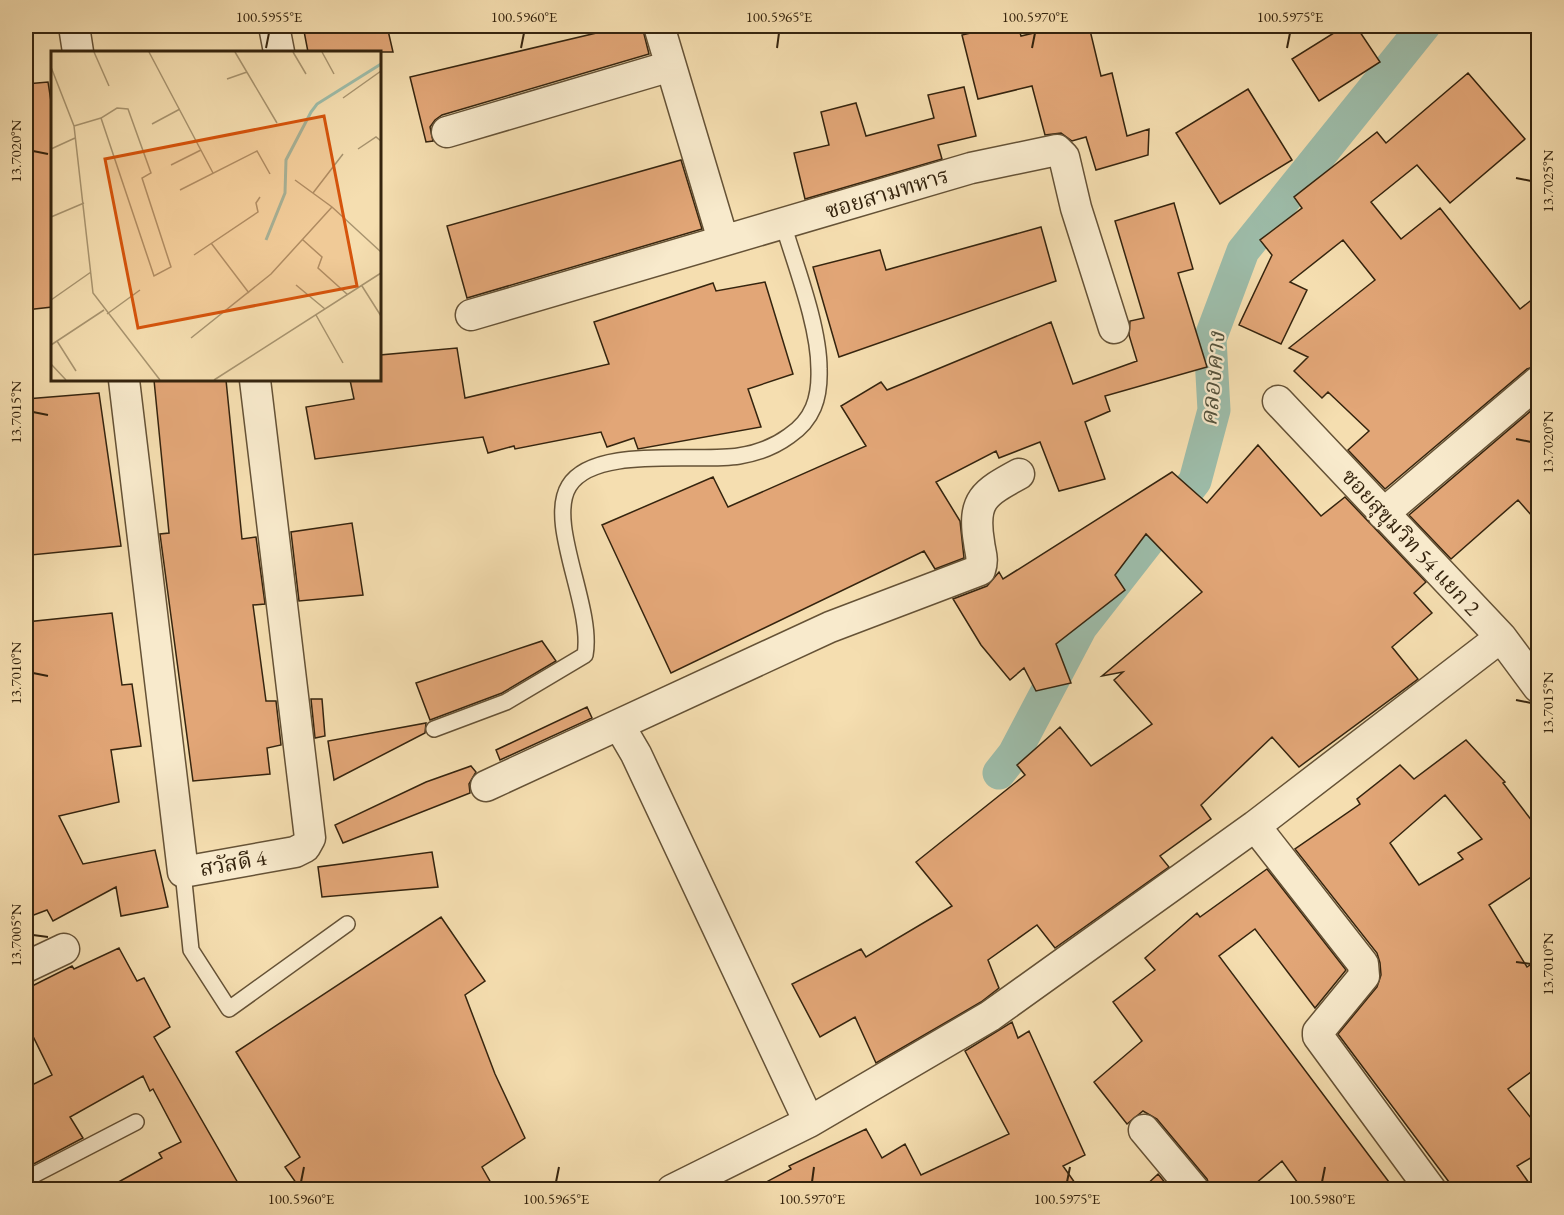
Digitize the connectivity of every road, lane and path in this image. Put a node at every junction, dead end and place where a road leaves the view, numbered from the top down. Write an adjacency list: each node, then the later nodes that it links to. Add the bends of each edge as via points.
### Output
1 (74, 26): 4 (street)
2 (274, 26): 5 (street)
3 (659, 26): 6 (street)
4 (78, 51)
5 (279, 51)
6 (671, 66): 7 (street); 9 (street)
7 (447, 132)
8 (783, 224): 9 (street, ซอยสามทหาร); 11 (street, ซอยสามทหาร, via 971,168 1060,151); 21 (lane, via 810,314 819,368 816,403 810,417 773,447 739,456 627,460 598,465 577,477 565,495 563,519 586,620 585,655 506,702)
9 (723, 240): 10 (street, ซอยสามทหาร)
10 (471, 315)
11 (1114, 328)
12 (124, 381): 24 (street, สวัสดี 4)
13 (255, 381): 24 (street, สวัสดี 4, via 310,838 305,848 295,852)
14 (1539, 382): 17 (street)
15 (1278, 401): 17 (street, ซอยสุขุมวิท 54 แยก 2)
16 (1019, 474): 20 (street, via 992,489 976,510 983,556 980,570 830,627)
17 (1383, 514): 18 (street, ซอยสุขุมวิท 54 แยก 2)
18 (1501, 637): 19 (street, ซอยสุขุมวิท 54 แยก 2); 23 (street)
19 (1539, 687)
20 (619, 725): 22 (street); 29 (street)
21 (434, 729)
22 (486, 786)
23 (1255, 826): 29 (street, via 990,1016); 34 (street, via 1363,964 1364,976 1318,1036)
24 (183, 872): 25 (lane, via 191,950 230,1009)
25 (347, 924)
26 (64, 949): 27 (street)
27 (26, 967)
28 (136, 1122): 31 (lane)
29 (810, 1122): 32 (street)
30 (1144, 1130): 33 (street)
31 (26, 1179)
32 (672, 1190)
33 (1194, 1190)
34 (1431, 1190)

